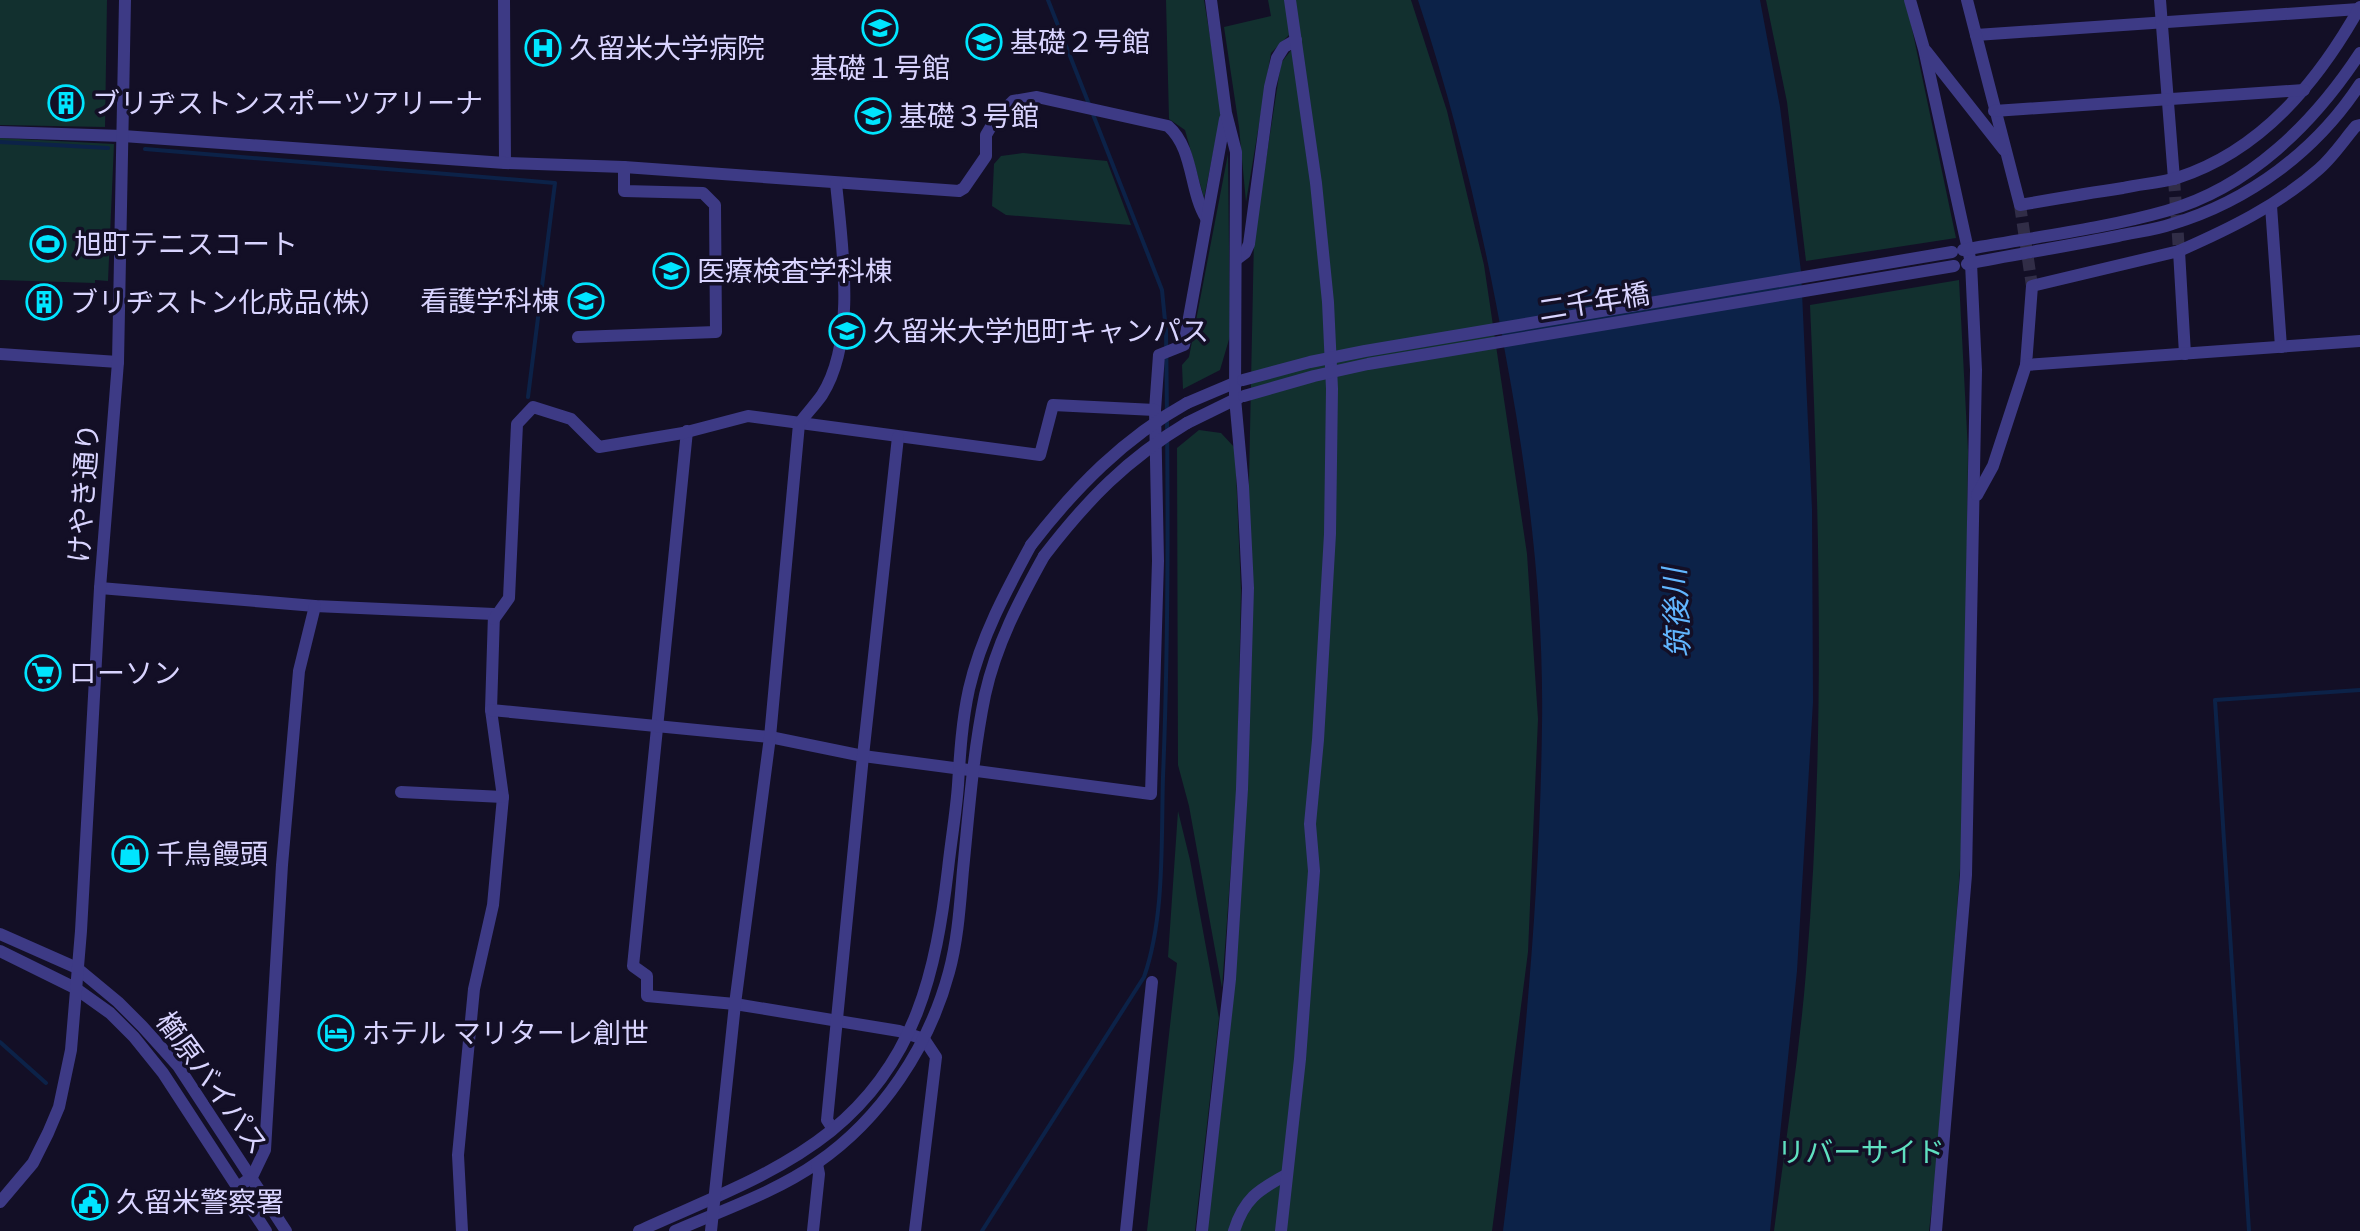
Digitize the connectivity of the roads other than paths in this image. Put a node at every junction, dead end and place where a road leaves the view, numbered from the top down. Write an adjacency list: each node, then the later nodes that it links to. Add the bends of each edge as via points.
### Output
1 (125, 0): 22 (street, けやき通り)
2 (504, 0): 24 (street)
3 (1211, 0): 19 (street)
4 (1290, 0): 12 (street)
5 (1907, 0): 13 (street)
6 (1967, 0): 11 (street)
7 (2160, 0): 10 (street)
8 (2359, 0): 9 (street)
9 (2360, 8): 10 (street); 16 (street)
10 (2162, 22): 11 (street); 17 (street)
11 (1976, 35): 18 (street)
12 (1296, 40): 32 (street, via 1277,58 1249,244); 70 (street, via 1316,183 1332,389 1330,534 1310,824 1314,871)
13 (1924, 49): 23 (street); 30 (street)
14 (2360, 54): 30 (street, 二千年橋, via 2290,140 2209,194 2167,211)
15 (2360, 84): 33 (street, 二千年橋, via 2289,164 2215,208 2171,225)
16 (2304, 90): 17 (street); 26 (street, via 2258,136 2207,167)
17 (2167, 99): 18 (street); 26 (street)
18 (1994, 111): 23 (street)
19 (1226, 113): 29 (street); 32 (street, via 1236,152)
20 (2360, 125): 28 (street, via 2321,168)
21 (0, 132): 22 (street)
22 (123, 136): 24 (street); 39 (street, けやき通り)
23 (2007, 155): 26 (street, via 2020,205)
24 (505, 163): 25 (street)
25 (624, 167): 27 (street); 34 (street, via 624,191 703,193 715,205 716,332)
26 (2174, 179)
27 (836, 183): 29 (street, via 959,191 986,156 986,135 996,118 1013,101 1037,97 1168,126 1176,132); 44 (street, via 845,275 841,344 823,393)
28 (2271, 206): 31 (street); 36 (street)
29 (1206, 218): 43 (street, via 1184,345 1161,353)
30 (1968, 249): 33 (street); 41 (street, 二千年橋, bridge, via 1365,351)
31 (2179, 251): 38 (street); 40 (street, via 2032,286)
32 (1237, 259): 41 (street)
33 (1971, 263): 42 (street, 二千年橋, bridge, via 1368,364); 47 (street)
34 (578, 337)
35 (2360, 341): 36 (street)
36 (2281, 347): 38 (street)
37 (0, 354): 39 (street)
38 (2185, 354): 40 (street)
39 (118, 362): 48 (street, けやき通り)
40 (2026, 365): 47 (street, via 1993,466)
41 (1239, 381): 42 (street); 55 (street, 二千年橋, bridge, via 1187,403 1119,448 1031,545 983,641 969,688)
42 (1239, 397): 56 (street, 二千年橋, bridge, via 1159,439 1097,491 1044,556 998,648); 85 (street, via 1248,588 1242,789 1230,979)
43 (1155, 410): 46 (street, via 1053,405 1040,455); 56 (street, via 1158,561 1151,794)
44 (799, 424): 45 (street, via 748,416); 46 (street); 53 (street)
45 (687, 431): 50 (street, via 599,447 571,419 533,407 517,424 509,598); 52 (street)
46 (898, 437): 54 (street)
47 (1975, 498): 88 (street, via 1966,875)
48 (100, 588): 49 (street); 61 (street, けやき通り)
49 (315, 606): 50 (street, via 494,614); 71 (street, via 299,671 265,1150)
50 (494, 619): 51 (street)
51 (491, 710): 52 (street); 58 (street)
52 (659, 726): 53 (street); 64 (street, via 633,966 647,976 647,996)
53 (770, 737): 54 (street); 64 (street)
54 (863, 756): 55 (street); 65 (street)
55 (958, 769): 56 (street); 66 (street, 二千年橋, via 941,930)
56 (973, 771): 67 (street, 二千年橋, via 957,934)
57 (401, 792): 58 (street)
58 (503, 797): 78 (street, via 493,905 474,989 458,1155)
59 (0, 934): 61 (street, 櫛原バイパス)
60 (0, 951): 63 (street, 櫛原バイパス)
61 (77, 968): 63 (street, けやき通り); 71 (street, 櫛原バイパス, via 178,1066)
62 (1152, 982): 84 (street)
63 (75, 988): 72 (street, 櫛原バイパス, via 134,1037); 74 (street, けやき通り, via 59,1107 33,1163)
64 (735, 1004): 65 (street); 73 (street)
65 (837, 1022): 66 (street); 68 (street, via 827,1120)
66 (910, 1034): 67 (street); 68 (street, 二千年橋, via 877,1085)
67 (924, 1039): 69 (street, 二千年橋, via 870,1117); 83 (street, via 936,1057)
68 (833, 1129): 73 (street, 二千年橋, via 768,1171)
69 (817, 1164): 75 (street, 二千年橋); 82 (street)
70 (1286, 1175): 86 (street, via 1258,1190); 87 (street)
71 (252, 1177): 72 (street); 77 (street, 櫛原バイパス)
72 (238, 1187): 76 (street, 櫛原バイパス)
73 (714, 1197): 75 (street); 79 (street, 二千年橋)
74 (0, 1202)
75 (712, 1214): 80 (street, 二千年橋); 81 (street)
76 (266, 1231)
77 (286, 1231)
78 (462, 1231)
79 (639, 1231)
80 (675, 1231)
81 (711, 1231)
82 (813, 1231)
83 (915, 1231)
84 (1126, 1231)
85 (1202, 1231)
86 (1234, 1231)
87 (1281, 1231)
88 (1936, 1231)

